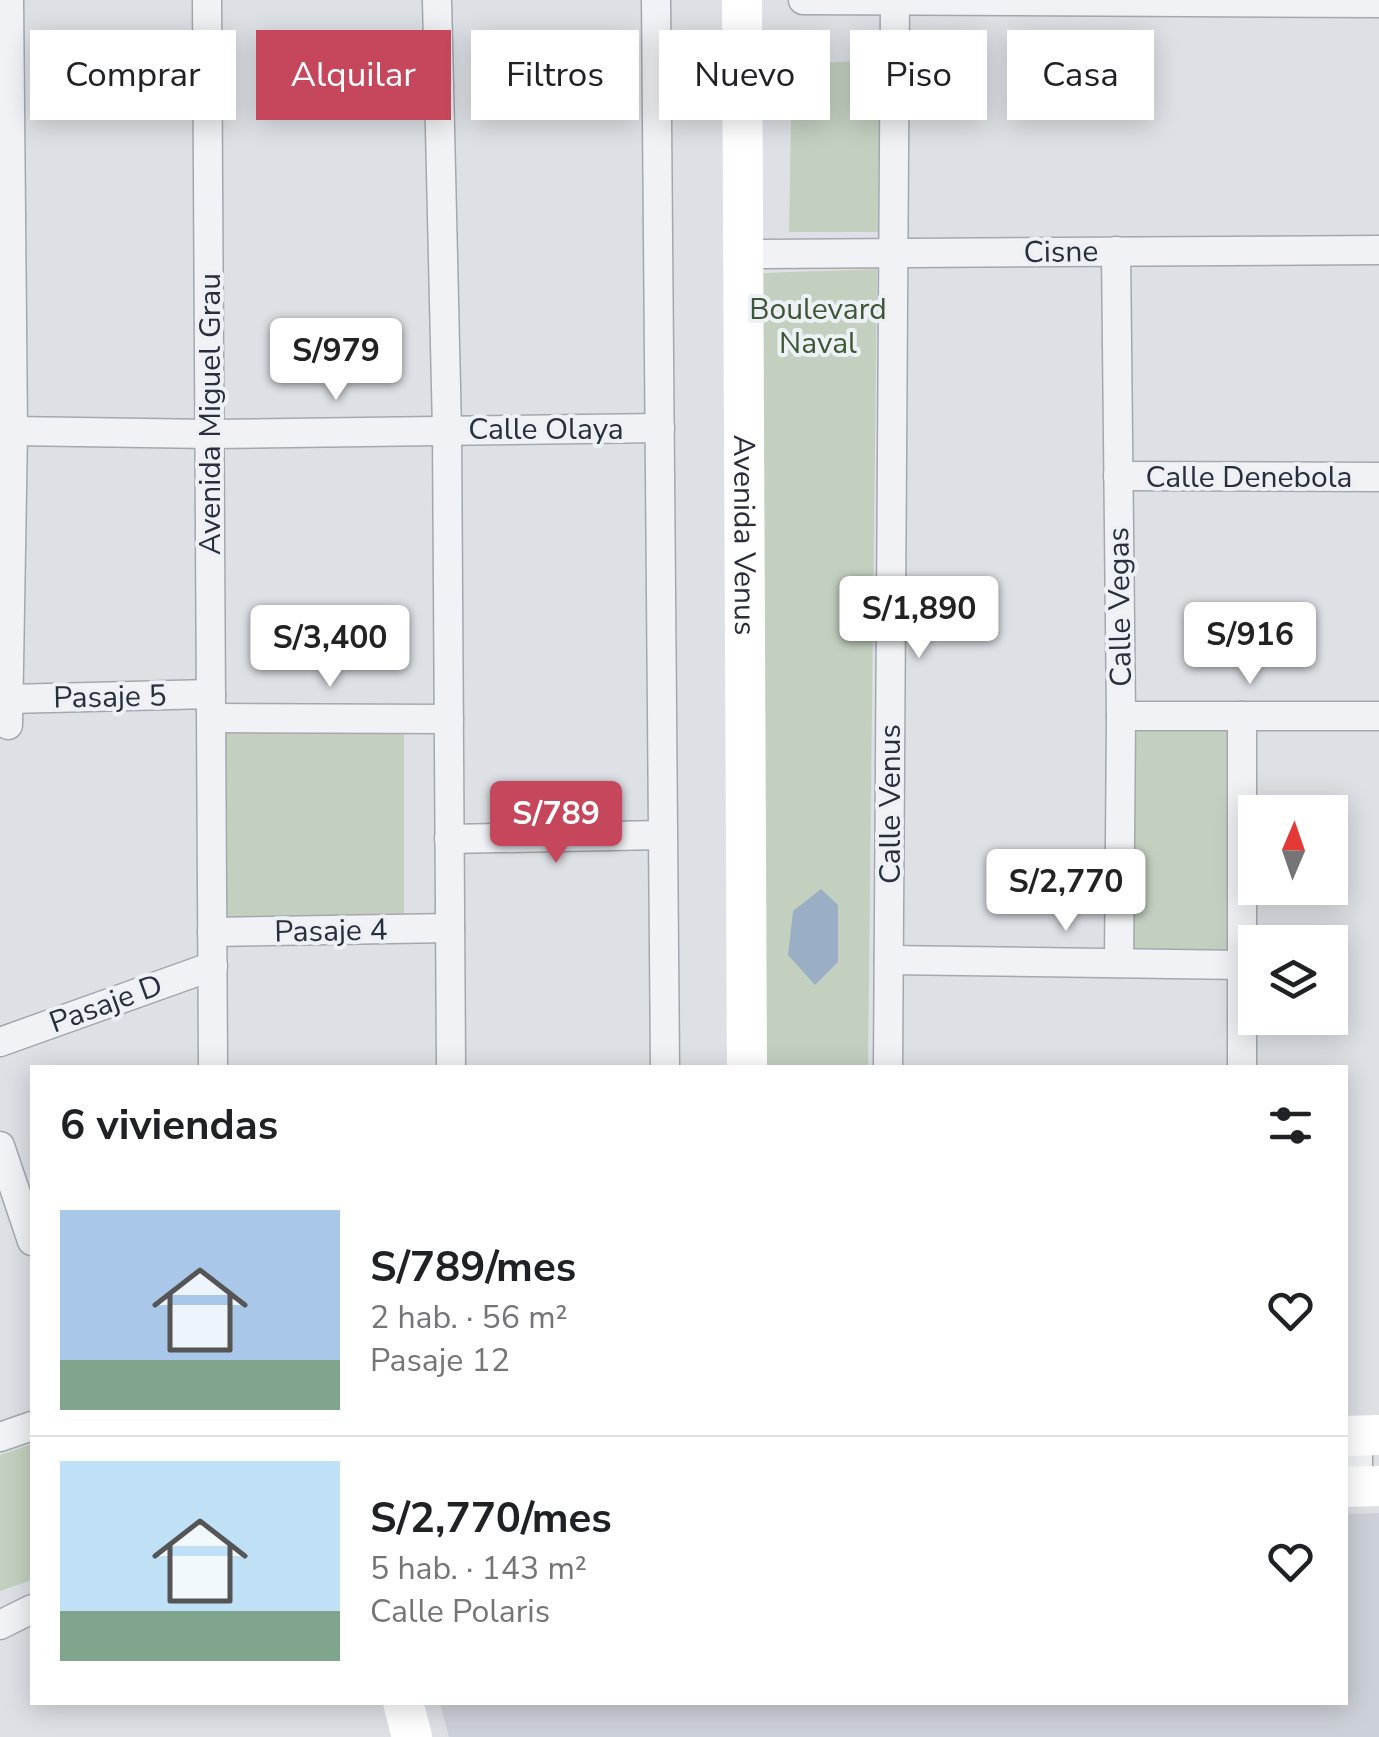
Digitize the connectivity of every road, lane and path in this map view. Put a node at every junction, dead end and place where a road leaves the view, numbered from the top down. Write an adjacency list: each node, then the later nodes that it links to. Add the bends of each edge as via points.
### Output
1 (8, 0): 10 (street)
2 (208, 0): 18 (street, Avenida Miguel Grau)
3 (437, 0): 16 (street)
4 (656, 0): 15 (street)
5 (742, 0): 14 (street, Avenida Venus)
6 (802, 0): 7 (street)
7 (895, 0): 8 (street); 13 (street, Calle Venus)
8 (1200, 1): 9 (street)
9 (1379, 3)
10 (5, 106): 17 (street)
11 (1379, 250): 12 (street, Cisne)
12 (1116, 251): 13 (street, Cisne); 19 (street, Calle Vegas)
13 (893, 253): 14 (street, Cisne); 31 (street, Calle Venus)
14 (743, 254): 40 (street, Avenida Venus)
15 (660, 428): 16 (street, Calle Olaya); 26 (street)
16 (446, 430): 18 (street, Calle Olaya); 25 (street)
17 (13, 431): 18 (street, Calle Olaya); 21 (street, Pasaje 5, via 8,712)
18 (210, 434): 21 (street, Avenida Miguel Grau)
19 (1118, 476): 20 (street, Calle Denebola); 22 (street, Calle Vegas)
20 (1379, 478)
21 (212, 706): 25 (street, Pasaje 5); 30 (street, Avenida Miguel Grau)
22 (1121, 716): 23 (street); 32 (street, Calle Vegas)
23 (1242, 716): 24 (street); 28 (street)
24 (1379, 716)
25 (448, 719): 27 (street)
26 (662, 835): 27 (street); 39 (street)
27 (449, 839): 29 (street)
28 (1242, 925)
29 (450, 928): 30 (street, Pasaje 4); 38 (street)
30 (212, 932): 34 (street, Avenida Miguel Grau)
31 (889, 960): 32 (street); 41 (street, Calle Venus)
32 (1119, 963): 33 (street)
33 (1238, 965)
34 (212, 966): 36 (street, Pasaje D); 37 (street, Avenida Miguel Grau)
35 (1242, 1035): 42 (street)
36 (0, 1042)
37 (213, 1065)
38 (451, 1065)
39 (665, 1065)
40 (747, 1065)
41 (888, 1065)
42 (1242, 1065)
43 (0, 1146): 44 (street)
44 (30, 1222)
45 (30, 1225): 46 (street)
46 (0, 1228)
47 (30, 1427): 48 (street)
48 (0, 1436)
49 (1361, 1436): 50 (street)
50 (1361, 1487)
51 (30, 1610): 52 (street)
52 (0, 1625)
53 (404, 1705): 54 (street)
54 (412, 1737)

